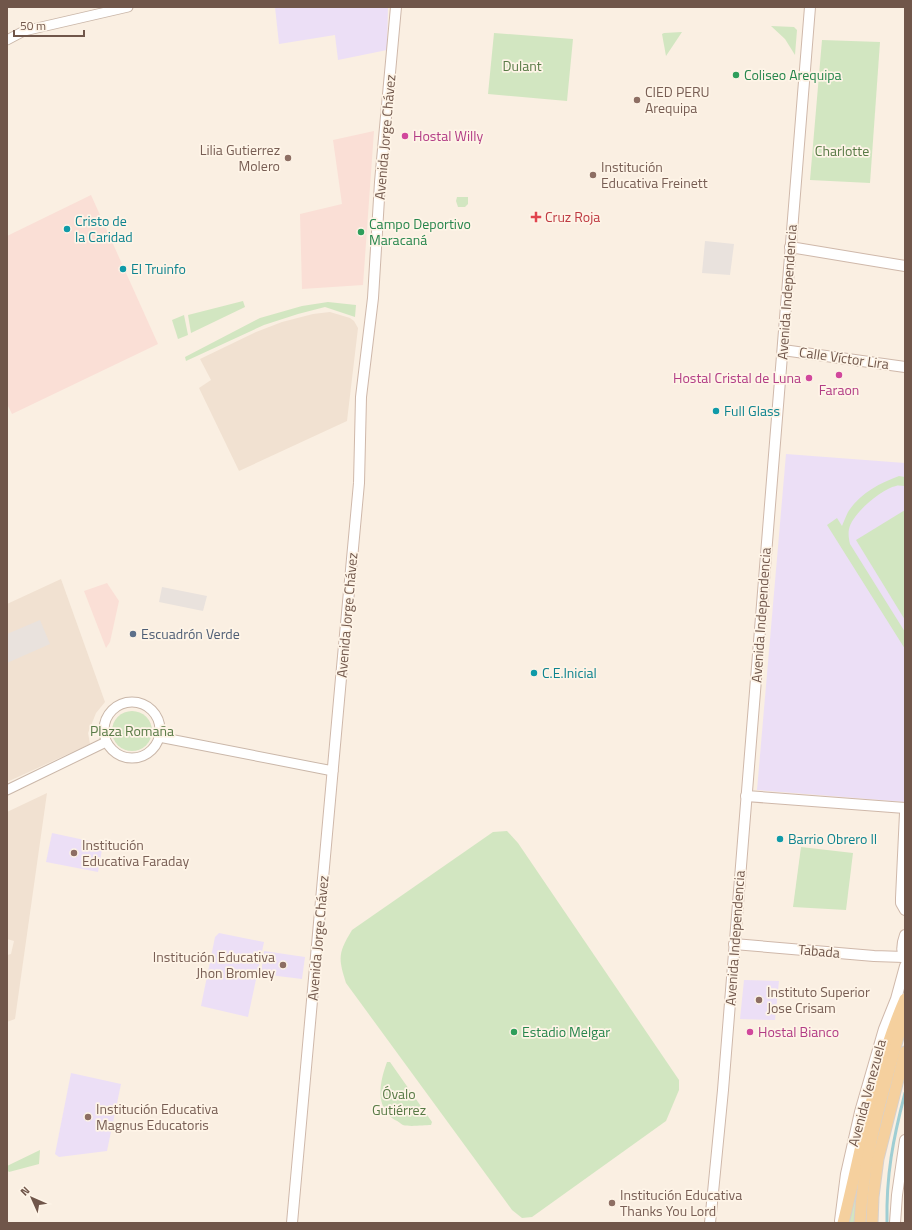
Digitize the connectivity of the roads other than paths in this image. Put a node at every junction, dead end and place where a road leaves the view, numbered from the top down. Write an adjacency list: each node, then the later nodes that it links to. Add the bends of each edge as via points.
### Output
1 (128, 7): 4 (street, via 24,31)
2 (396, 7): 11 (main road, Avenida Jorge Chávez, via 380,182 373,298 361,397 359,483)
3 (810, 7): 5 (main road, Avenida Independencia)
4 (7, 40)
5 (790, 248): 6 (main road); 7 (main road, Avenida Independencia)
6 (905, 266)
7 (783, 350): 8 (main road, Calle Víctor Lira); 13 (main road, Avenida Independencia)
8 (905, 367)
9 (159, 737): 10 (street, via 150,751 136,758 119,755); 10 (street, via 160,727 152,711 141,704 127,702 112,710 107,717 104,725); 11 (street)
10 (106, 742): 12 (street)
11 (333, 771): 25 (main road, Avenida Jorge Chávez)
12 (7, 790)
13 (746, 796): 14 (main road); 18 (main road, Avenida Independencia)
14 (905, 808)
15 (905, 813): 16 (main road, via 901,898)
16 (905, 910)
17 (905, 935): 19 (main road, Avenida Venezuela, via 902,946)
18 (734, 944): 19 (main road, Tabada); 26 (main road, Avenida Independencia)
19 (904, 960): 27 (main road, Avenida Venezuela, via 896,999 884,1029 860,1112 846,1174)
20 (905, 999): 27 (main road, via 888,1040)
21 (905, 1010): 28 (main road, Avenida Venezuela, via 870,1145)
22 (905, 1052): 24 (main road, Avenida Venezuela, via 882,1142)
23 (905, 1140): 31 (main road)
24 (873, 1197): 29 (main road, Avenida Venezuela); 30 (main road)
25 (292, 1223)
26 (710, 1223)
27 (842, 1223)
28 (860, 1223)
29 (872, 1223)
30 (878, 1223)
31 (895, 1223)

